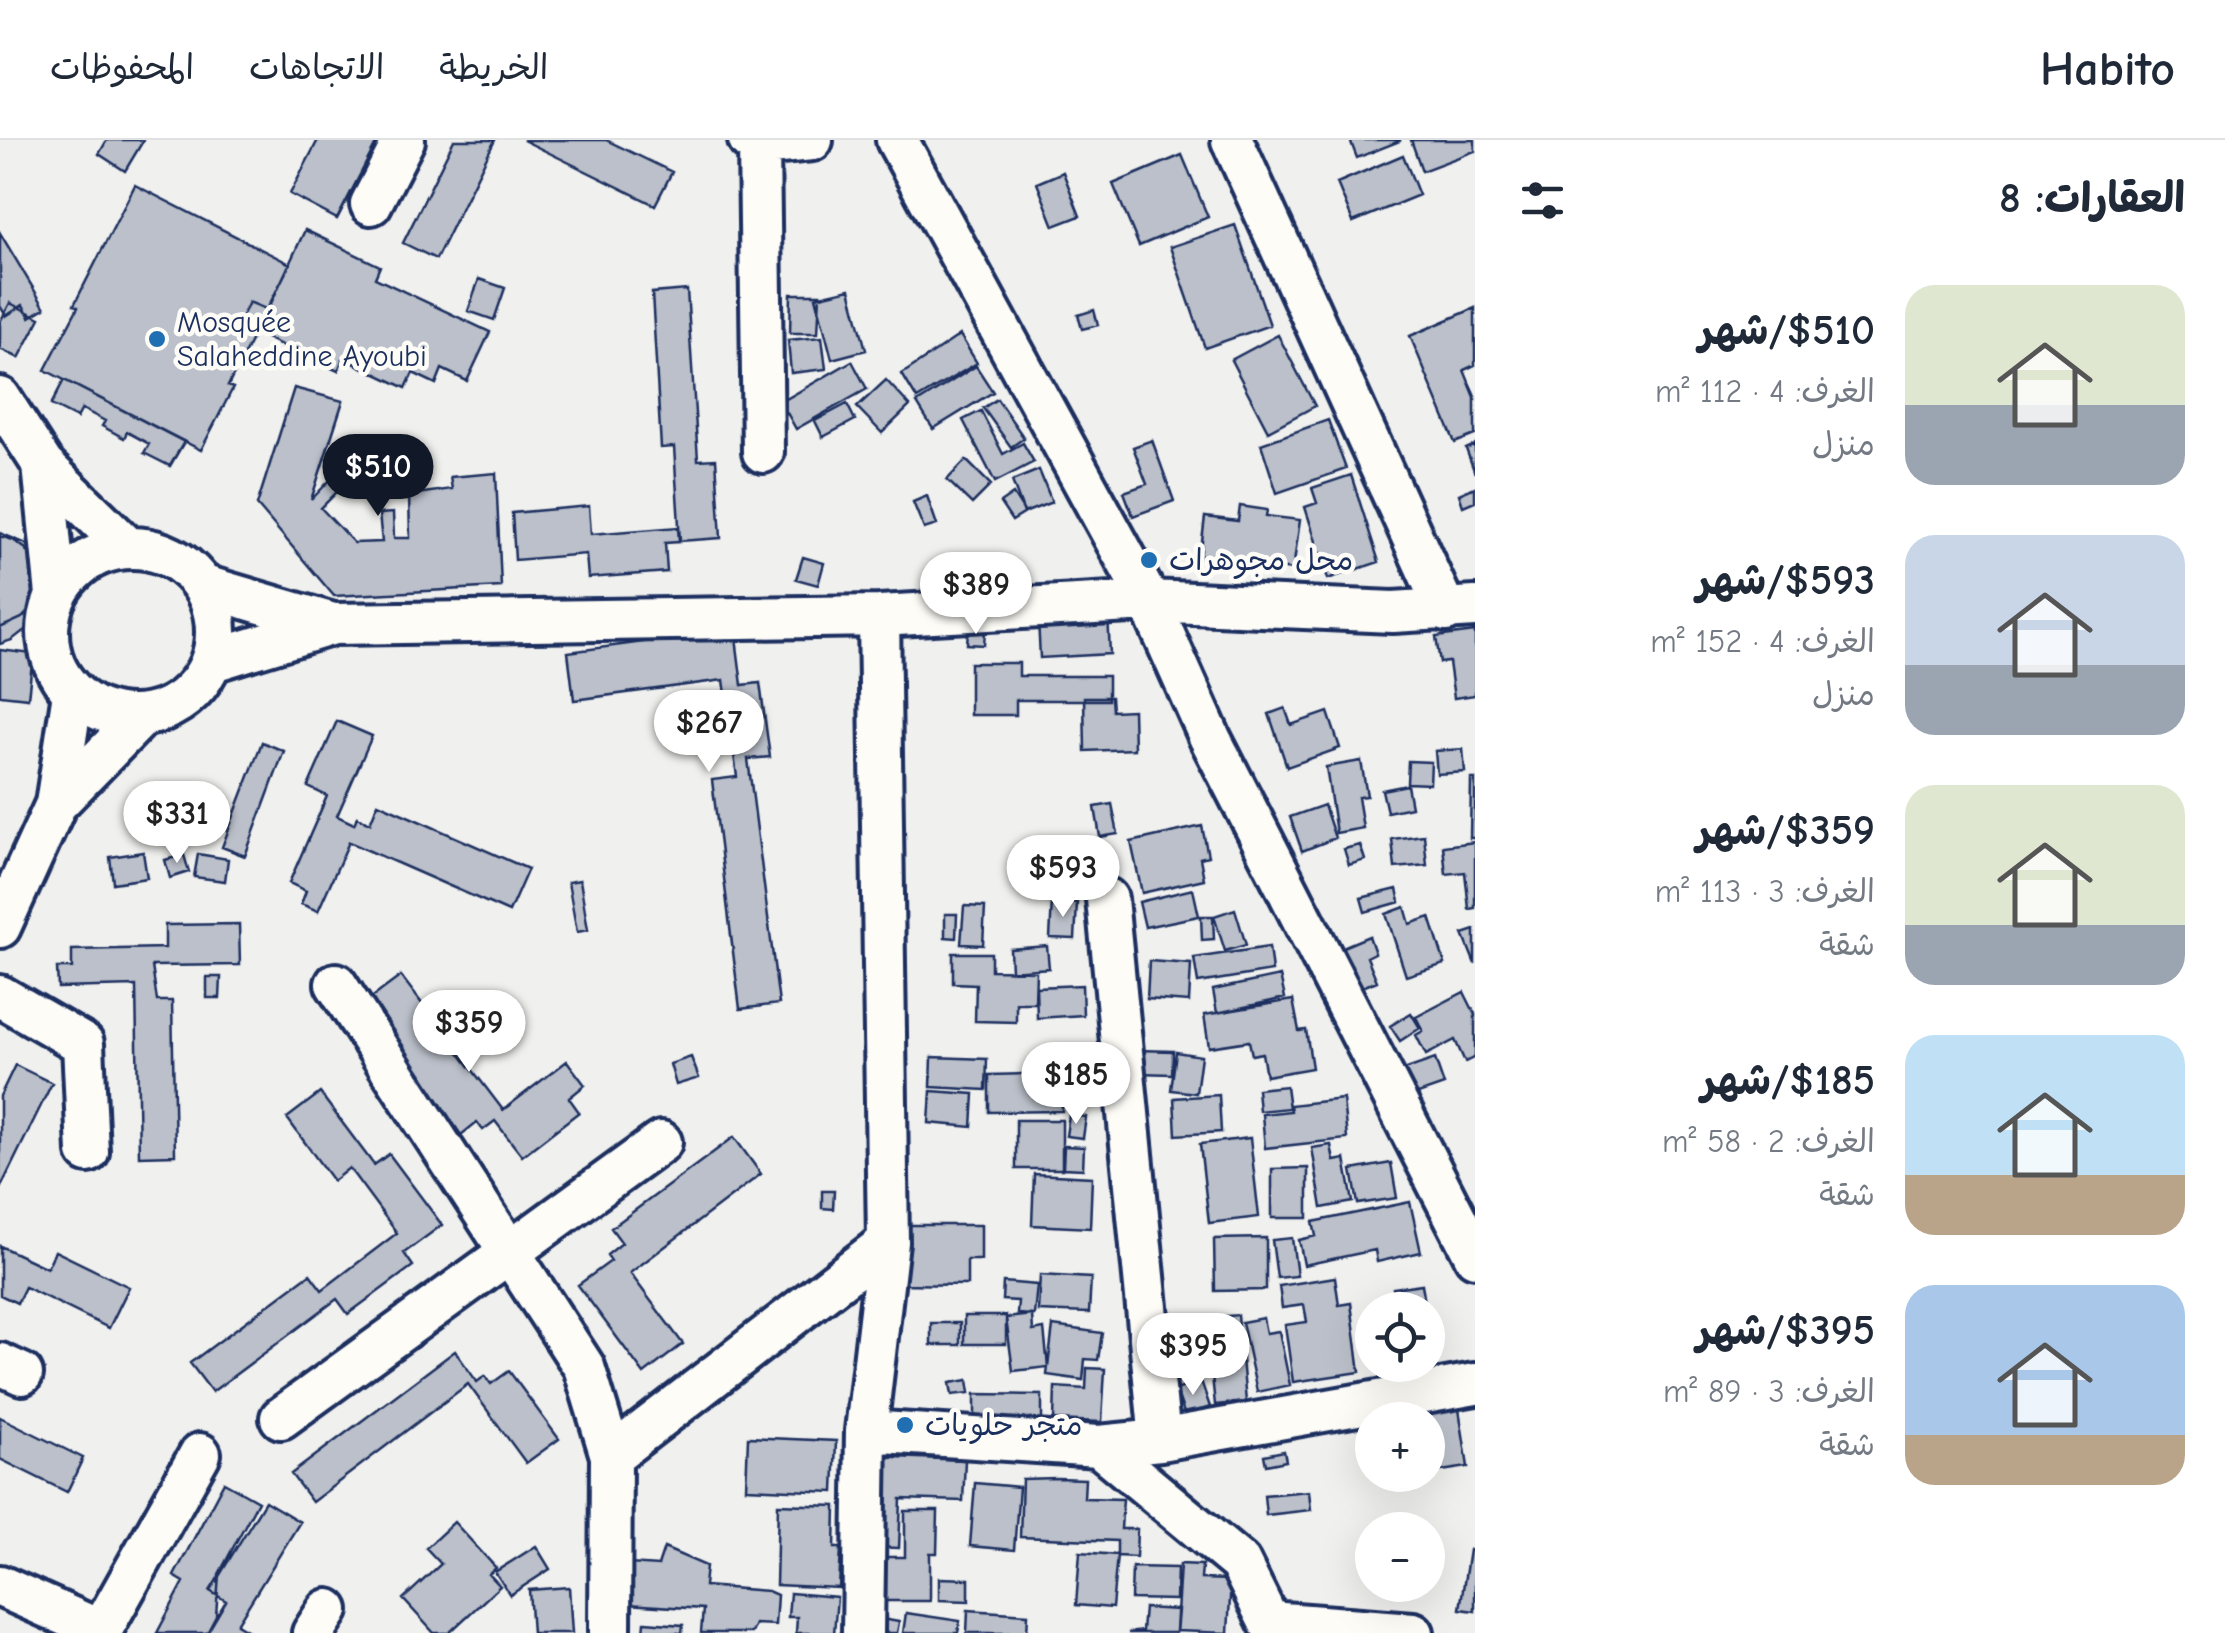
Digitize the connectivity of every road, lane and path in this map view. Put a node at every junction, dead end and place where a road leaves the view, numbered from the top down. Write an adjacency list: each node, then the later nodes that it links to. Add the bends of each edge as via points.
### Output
1 (404, 140): 6 (street)
2 (812, 140): 5 (street)
3 (897, 140): 13 (street)
4 (1232, 140): 14 (street)
5 (754, 142): 8 (street)
6 (371, 204)
7 (0, 398): 9 (street)
8 (763, 452)
9 (43, 466): 10 (street); 12 (street)
10 (127, 547): 11 (street, via 170,556); 12 (street, via 86,561)
11 (204, 586): 16 (street); 17 (street, via 216,623)
12 (56, 595): 18 (street, via 48,625 51,657)
13 (1150, 602): 14 (street); 15 (street); 29 (street, via 1210,738)
14 (1461, 609)
15 (879, 616): 16 (street); 27 (street)
16 (332, 624): 17 (street)
17 (212, 662): 19 (street, via 184,699)
18 (73, 693): 19 (street, via 116,716); 20 (street)
19 (141, 716): 20 (street)
20 (56, 804): 22 (street)
21 (1107, 899): 33 (street)
22 (0, 927)
23 (336, 984): 28 (street)
24 (0, 996): 26 (street, via 84,1044)
25 (661, 1142): 28 (street)
26 (88, 1152)
27 (888, 1242): 32 (street); 36 (street)
28 (508, 1252): 31 (street); 36 (street, via 584,1367)
29 (1475, 1256)
30 (1475, 1384): 33 (street)
31 (281, 1418)
32 (866, 1431): 34 (street); 40 (street)
33 (1160, 1440): 34 (street)
34 (1099, 1446): 38 (street, via 1240,1563)
35 (200, 1454): 37 (street, via 101,1631)
36 (611, 1456): 39 (street)
37 (0, 1586)
38 (1276, 1628): 41 (street)
39 (610, 1633)
40 (862, 1633)
41 (1413, 1633)

